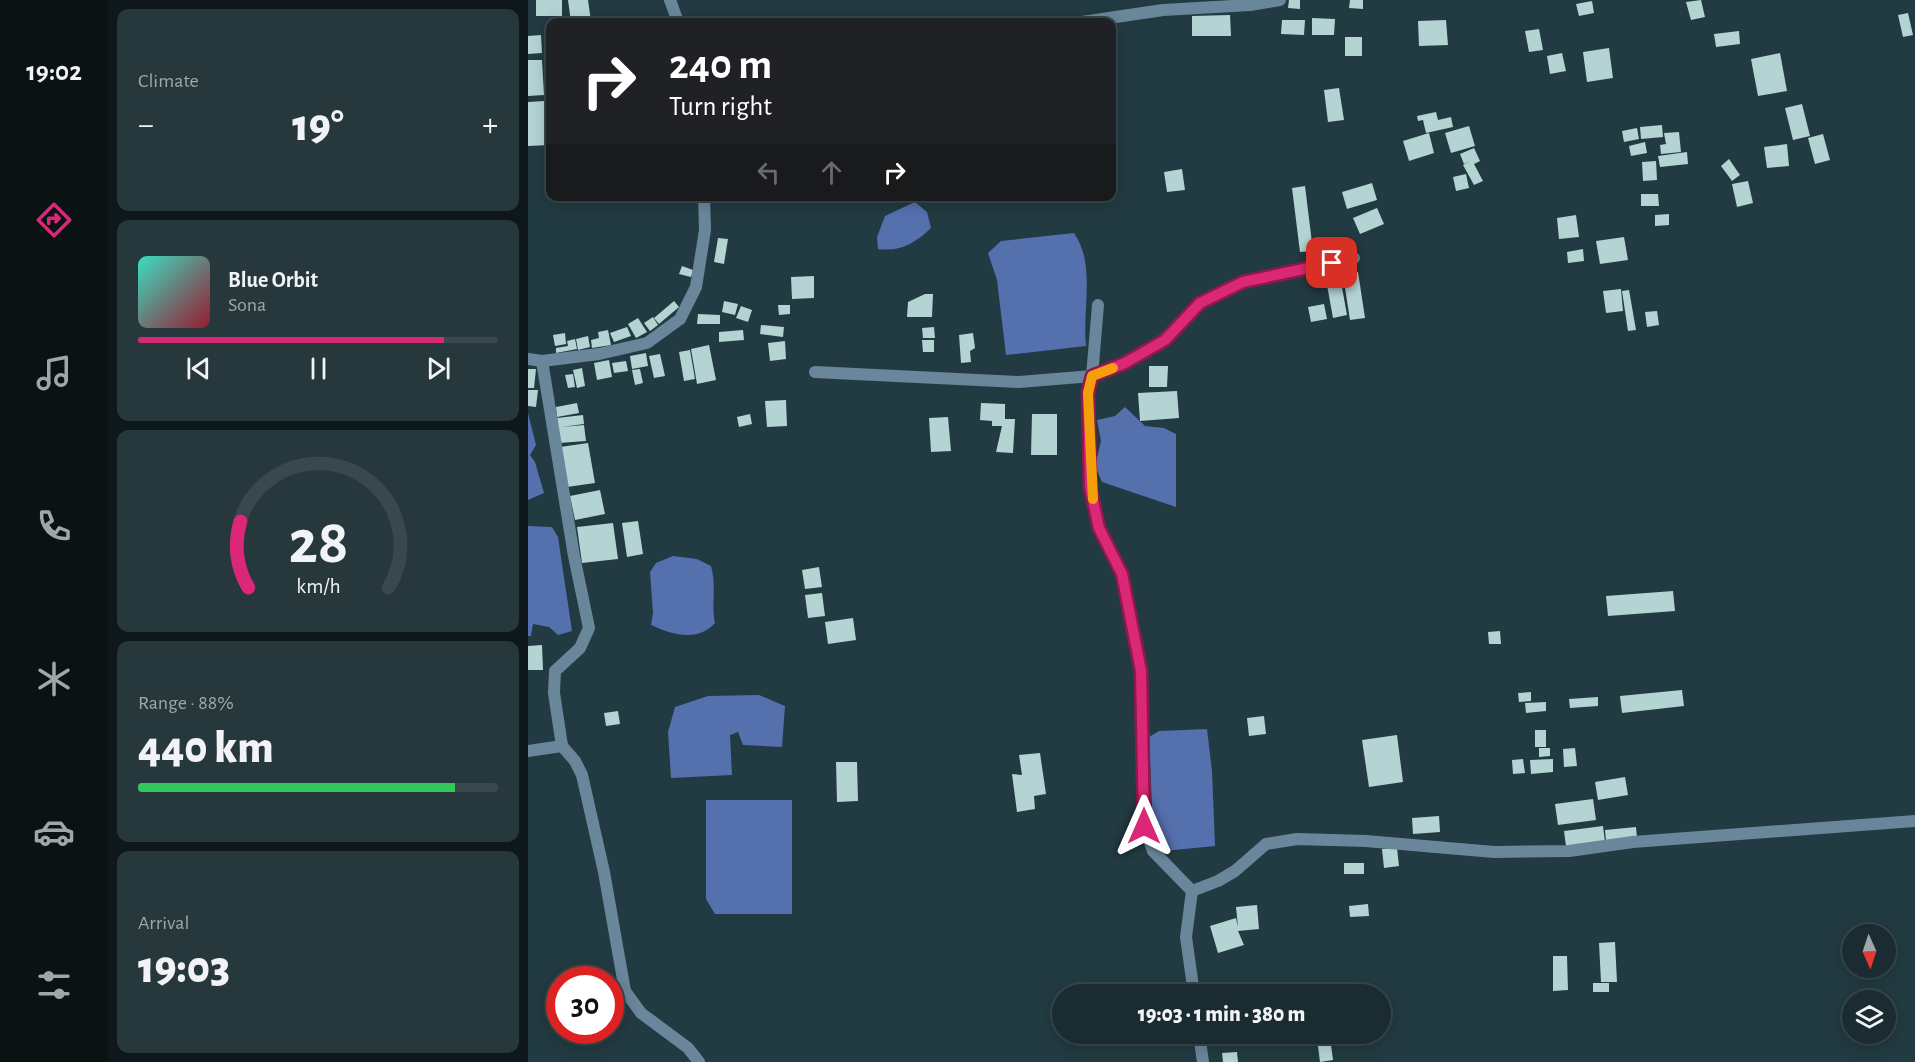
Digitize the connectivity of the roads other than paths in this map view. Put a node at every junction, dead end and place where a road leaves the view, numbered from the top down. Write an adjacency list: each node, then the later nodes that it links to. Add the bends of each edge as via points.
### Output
1 (670, 0): 3 (street)
2 (1280, 0): 4 (street)
3 (677, 18)
4 (1116, 18)
5 (704, 201): 9 (street, via 705,230 696,287 680,319 647,343)
6 (1354, 258): 11 (street, via 1243,282 1200,303 1165,340)
7 (1098, 305): 11 (street)
8 (528, 359): 9 (street)
9 (542, 361): 12 (street, via 589,628 580,648 555,671 554,693)
10 (815, 372): 11 (street, via 1019,382)
11 (1092, 376): 15 (street, via 1088,393 1090,487 1099,528 1122,574 1141,671 1144,826 1153,851)
12 (562, 746): 13 (street); 18 (street, via 582,775 625,991 641,1013 688,1048)
13 (528, 751)
14 (1915, 821): 15 (street, via 1633,842 1569,851 1494,852 1297,839 1266,844 1218,882)
15 (1192, 891): 16 (street, via 1186,937)
16 (1193, 984)
17 (1200, 1044): 19 (street)
18 (699, 1062)
19 (1203, 1062)

